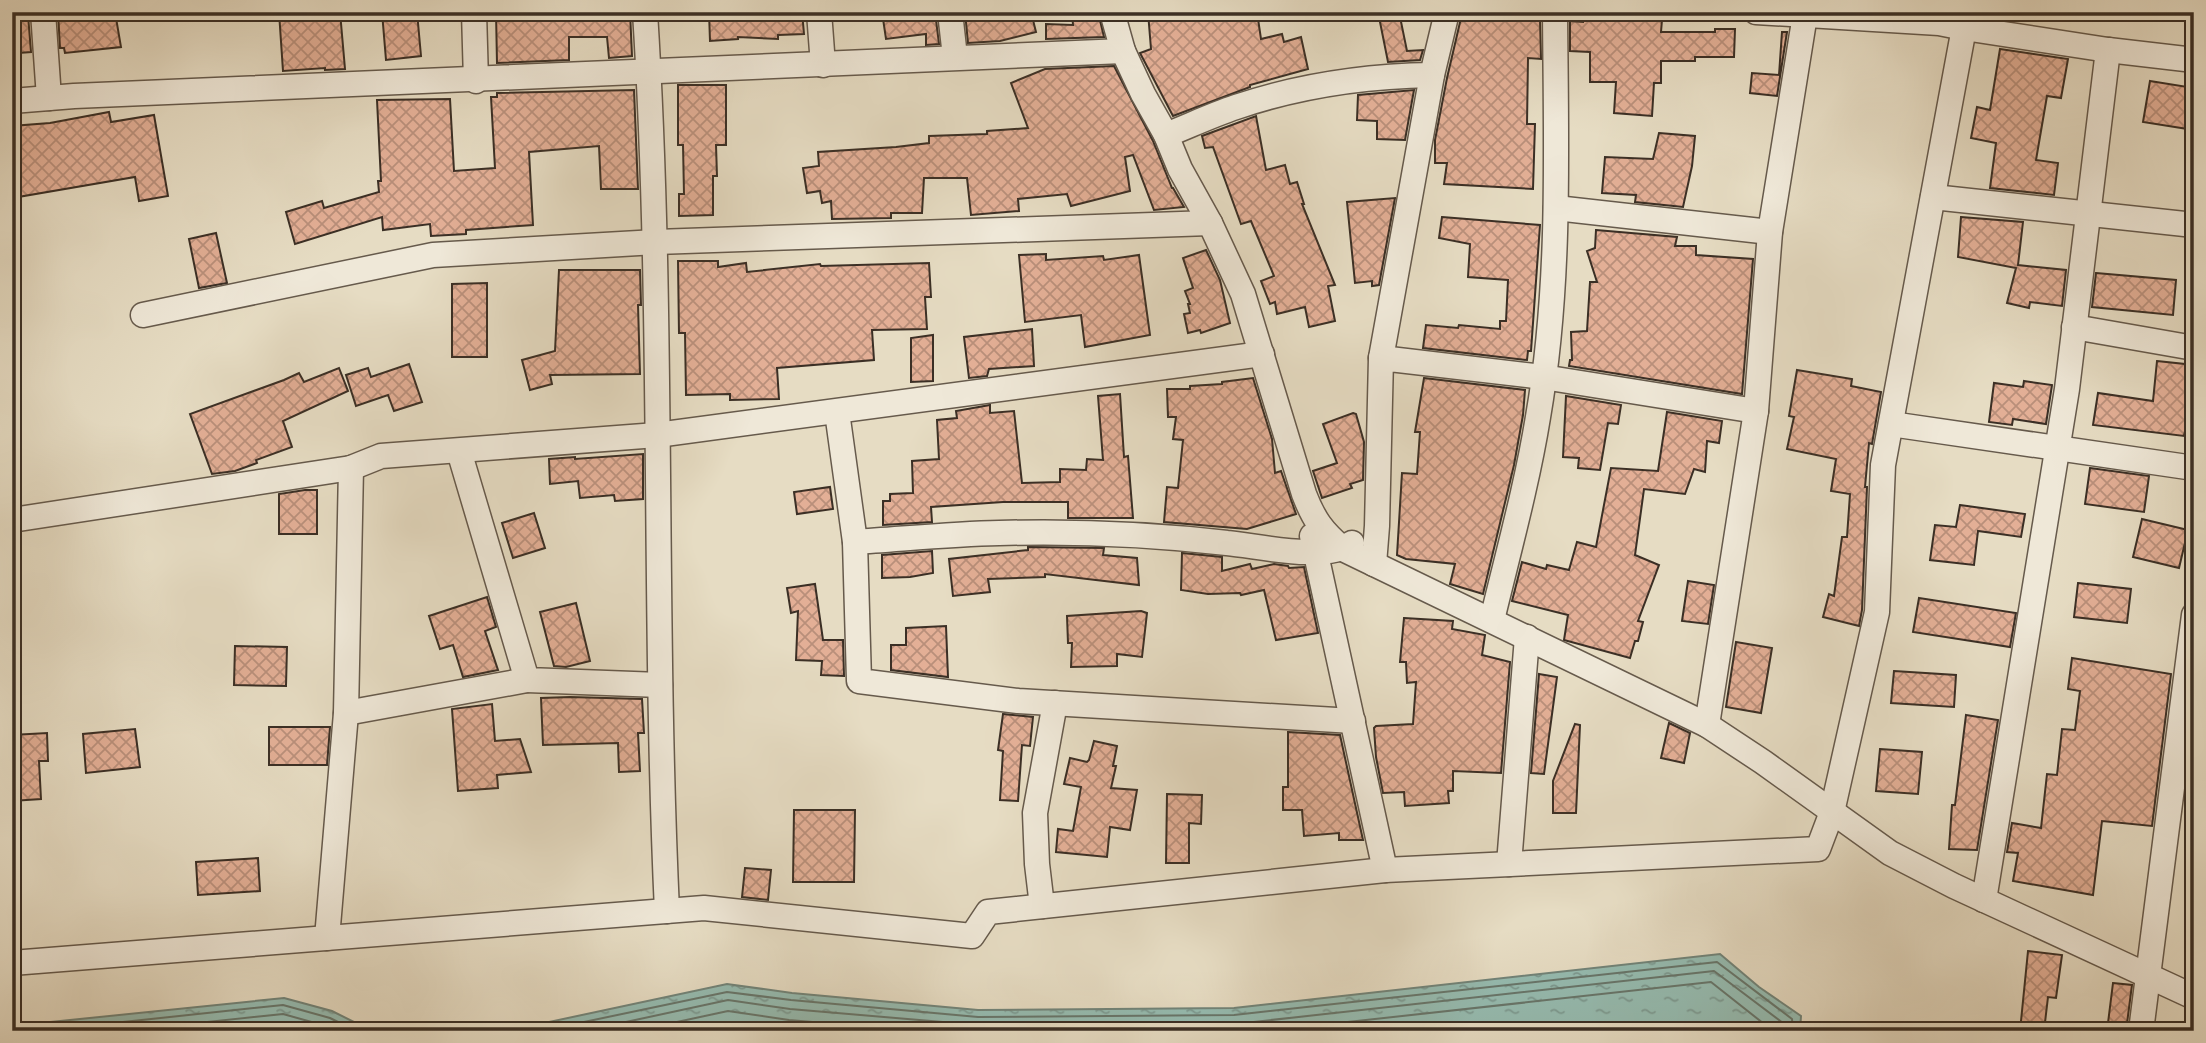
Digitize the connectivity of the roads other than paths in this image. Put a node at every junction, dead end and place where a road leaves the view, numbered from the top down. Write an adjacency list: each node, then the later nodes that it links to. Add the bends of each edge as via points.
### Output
1 (43, 12): 21 (street)
2 (474, 12): 20 (street)
3 (645, 12): 18 (street)
4 (819, 12): 17 (street)
5 (950, 12): 15 (street)
6 (1112, 12): 14 (street)
7 (1447, 12): 19 (street)
8 (1555, 12): 25 (street)
9 (1756, 12): 10 (street)
10 (1805, 15): 11 (street); 29 (street)
11 (1940, 17): 12 (street)
12 (1964, 28): 13 (street); 24 (street)
13 (2108, 50): 16 (street); 26 (street)
14 (1123, 51): 15 (street); 23 (street)
15 (955, 57): 17 (street)
16 (2194, 60)
17 (823, 65): 18 (street)
18 (649, 72): 20 (street); 30 (street)
19 (1432, 75): 23 (street, via 1381,76 1296,92 1237,107); 35 (street)
20 (475, 80): 21 (street)
21 (49, 98): 22 (street)
22 (12, 101)
23 (1166, 135): 27 (street)
24 (1933, 197): 26 (street); 39 (street)
25 (1556, 208): 29 (street); 36 (street)
26 (2088, 213): 28 (street); 32 (street)
27 (1210, 223): 30 (street); 34 (street, via 1243,293)
28 (2194, 225)
29 (1770, 232): 37 (street)
30 (656, 242): 31 (street, via 433,255); 40 (street)
31 (143, 315)
32 (2074, 327): 33 (street); 41 (street)
33 (2194, 348)
34 (1262, 354): 38 (street); 45 (street)
35 (1381, 358): 36 (street); 47 (street)
36 (1543, 377): 37 (street); 53 (street)
37 (1756, 411): 61 (street)
38 (838, 412): 40 (street); 48 (street)
39 (1891, 424): 41 (street); 62 (street, via 1883,465 1877,612)
40 (657, 435): 42 (street); 57 (street)
41 (2057, 448): 44 (street); 65 (street)
42 (459, 450): 43 (street, via 381,456); 56 (street)
43 (351, 468): 46 (street); 59 (street)
44 (2194, 468)
45 (1304, 494): 49 (street, via 1324,533); 50 (street)
46 (12, 520)
47 (1377, 526): 49 (street); 51 (street)
48 (855, 542): 50 (street, via 997,533 1096,533); 58 (street, via 859,681)
49 (1343, 549): 50 (street); 51 (street)
50 (1315, 553): 60 (street)
51 (1374, 564): 53 (street)
52 (2194, 615): 55 (street)
53 (1492, 620): 54 (street)
54 (1527, 637): 61 (street); 63 (street)
55 (2191, 660): 70 (street)
56 (527, 680): 57 (street); 59 (street)
57 (660, 685): 67 (street)
58 (1055, 704): 60 (street); 66 (street, via 1035,813)
59 (346, 713): 68 (street)
60 (1353, 721): 64 (street)
61 (1707, 725): 62 (street)
62 (1832, 812): 63 (street, via 1818,849); 65 (street, via 1890,853)
63 (1509, 864): 64 (street)
64 (1385, 870): 66 (street)
65 (1984, 900): 70 (street)
66 (1042, 906): 67 (street, via 988,912 972,936 704,908)
67 (667, 911): 68 (street)
68 (327, 938): 69 (street)
69 (12, 963)
70 (2149, 976): 71 (street); 72 (street)
71 (2194, 997)
72 (2141, 1031)

